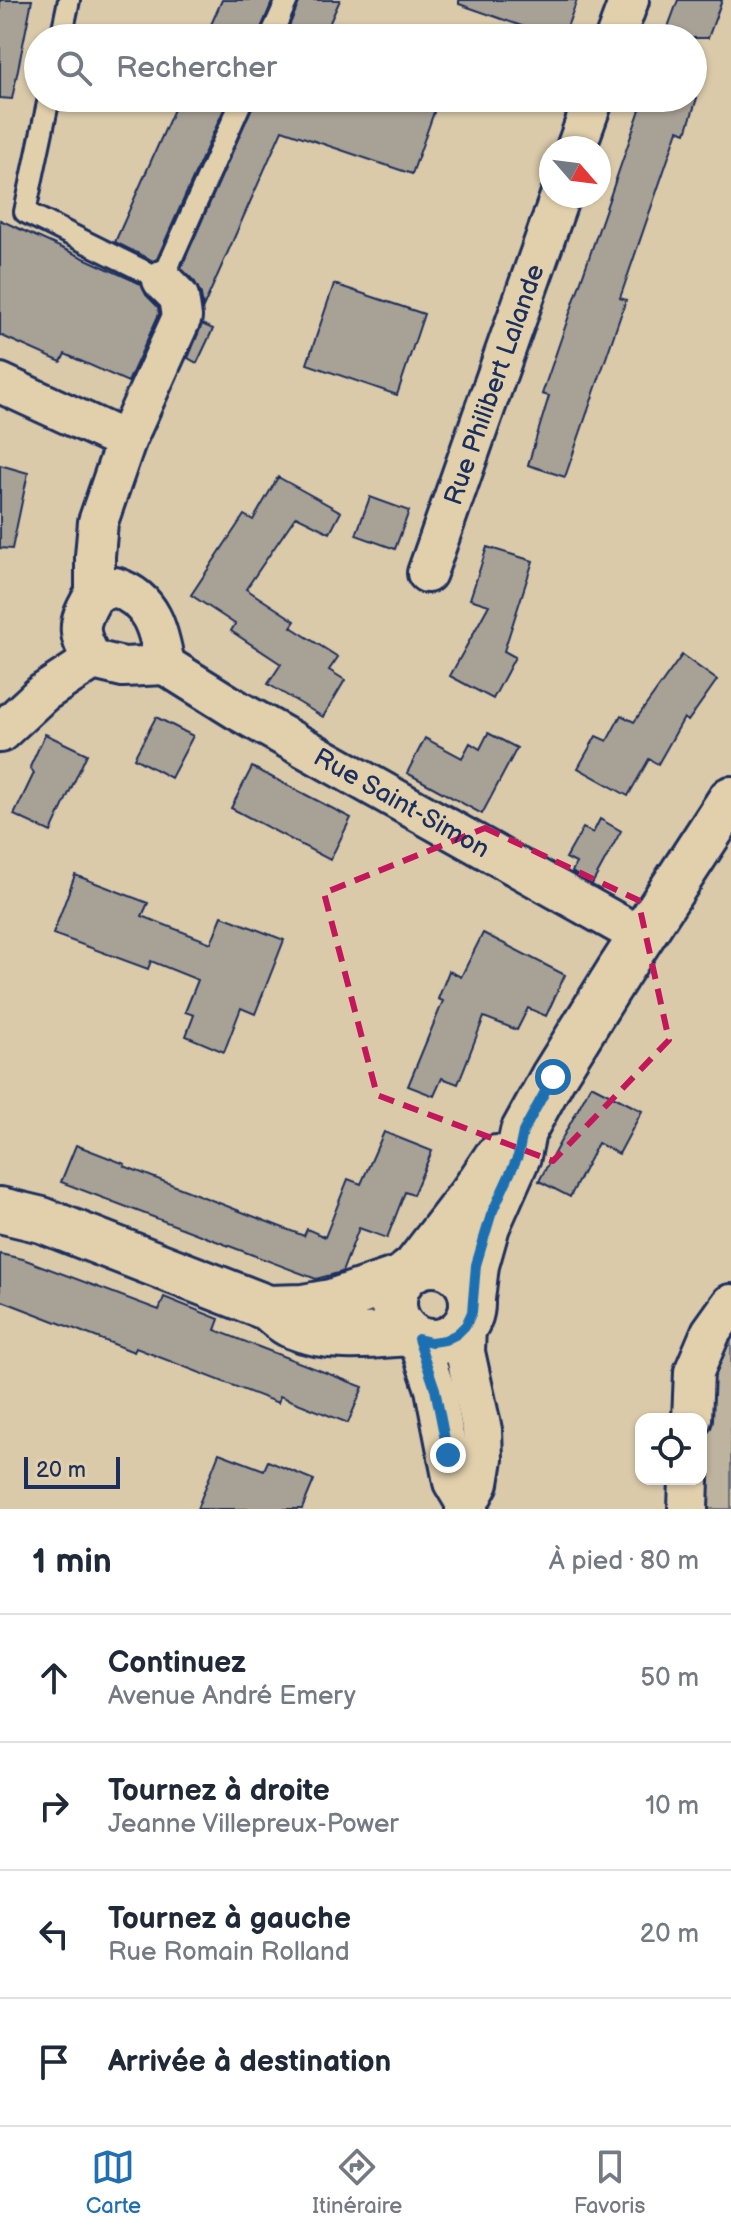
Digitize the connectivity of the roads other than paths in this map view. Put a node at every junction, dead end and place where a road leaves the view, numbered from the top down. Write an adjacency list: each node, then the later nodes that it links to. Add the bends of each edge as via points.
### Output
1 (69, 0): 4 (lane)
2 (287, 0): 5 (lane)
3 (629, 0): 6 (street)
4 (64, 24)
5 (276, 24)
6 (620, 24)
7 (46, 112): 12 (lane, via 25,212)
8 (237, 112): 12 (lane)
9 (589, 112): 10 (street)
10 (580, 136)
11 (556, 208): 15 (street, Rue Philibert Lalande)
12 (162, 280): 14 (street, via 179,297 182,317)
13 (0, 383): 14 (street)
14 (126, 441): 16 (street, via 98,522)
15 (427, 573)
16 (95, 593): 17 (street, via 80,619 80,636); 18 (street, via 115,587 146,607 159,631)
17 (93, 660): 18 (street, via 123,667); 19 (street, via 43,693)
18 (165, 665): 21 (street, Rue Saint-Simon)
19 (0, 733)
20 (731, 799): 21 (street)
21 (642, 937): 22 (street)
22 (523, 1132): 24 (street, via 503,1146); 27 (street, via 487,1226)
23 (0, 1210): 26 (street, via 42,1220)
24 (409, 1273): 26 (street, via 331,1302); 27 (street, via 438,1264 450,1267 469,1286); 28 (street, via 394,1299 395,1311)
25 (731, 1304): 29 (street, via 711,1332 694,1372)
26 (268, 1308): 28 (street, via 291,1326 320,1334)
27 (469, 1312): 28 (street, via 457,1334 445,1340); 31 (street, via 465,1352 483,1459 479,1483)
28 (413, 1336): 31 (street, via 435,1389 453,1482)
29 (692, 1413)
30 (689, 1485): 32 (street)
31 (466, 1507)
32 (688, 1509)

